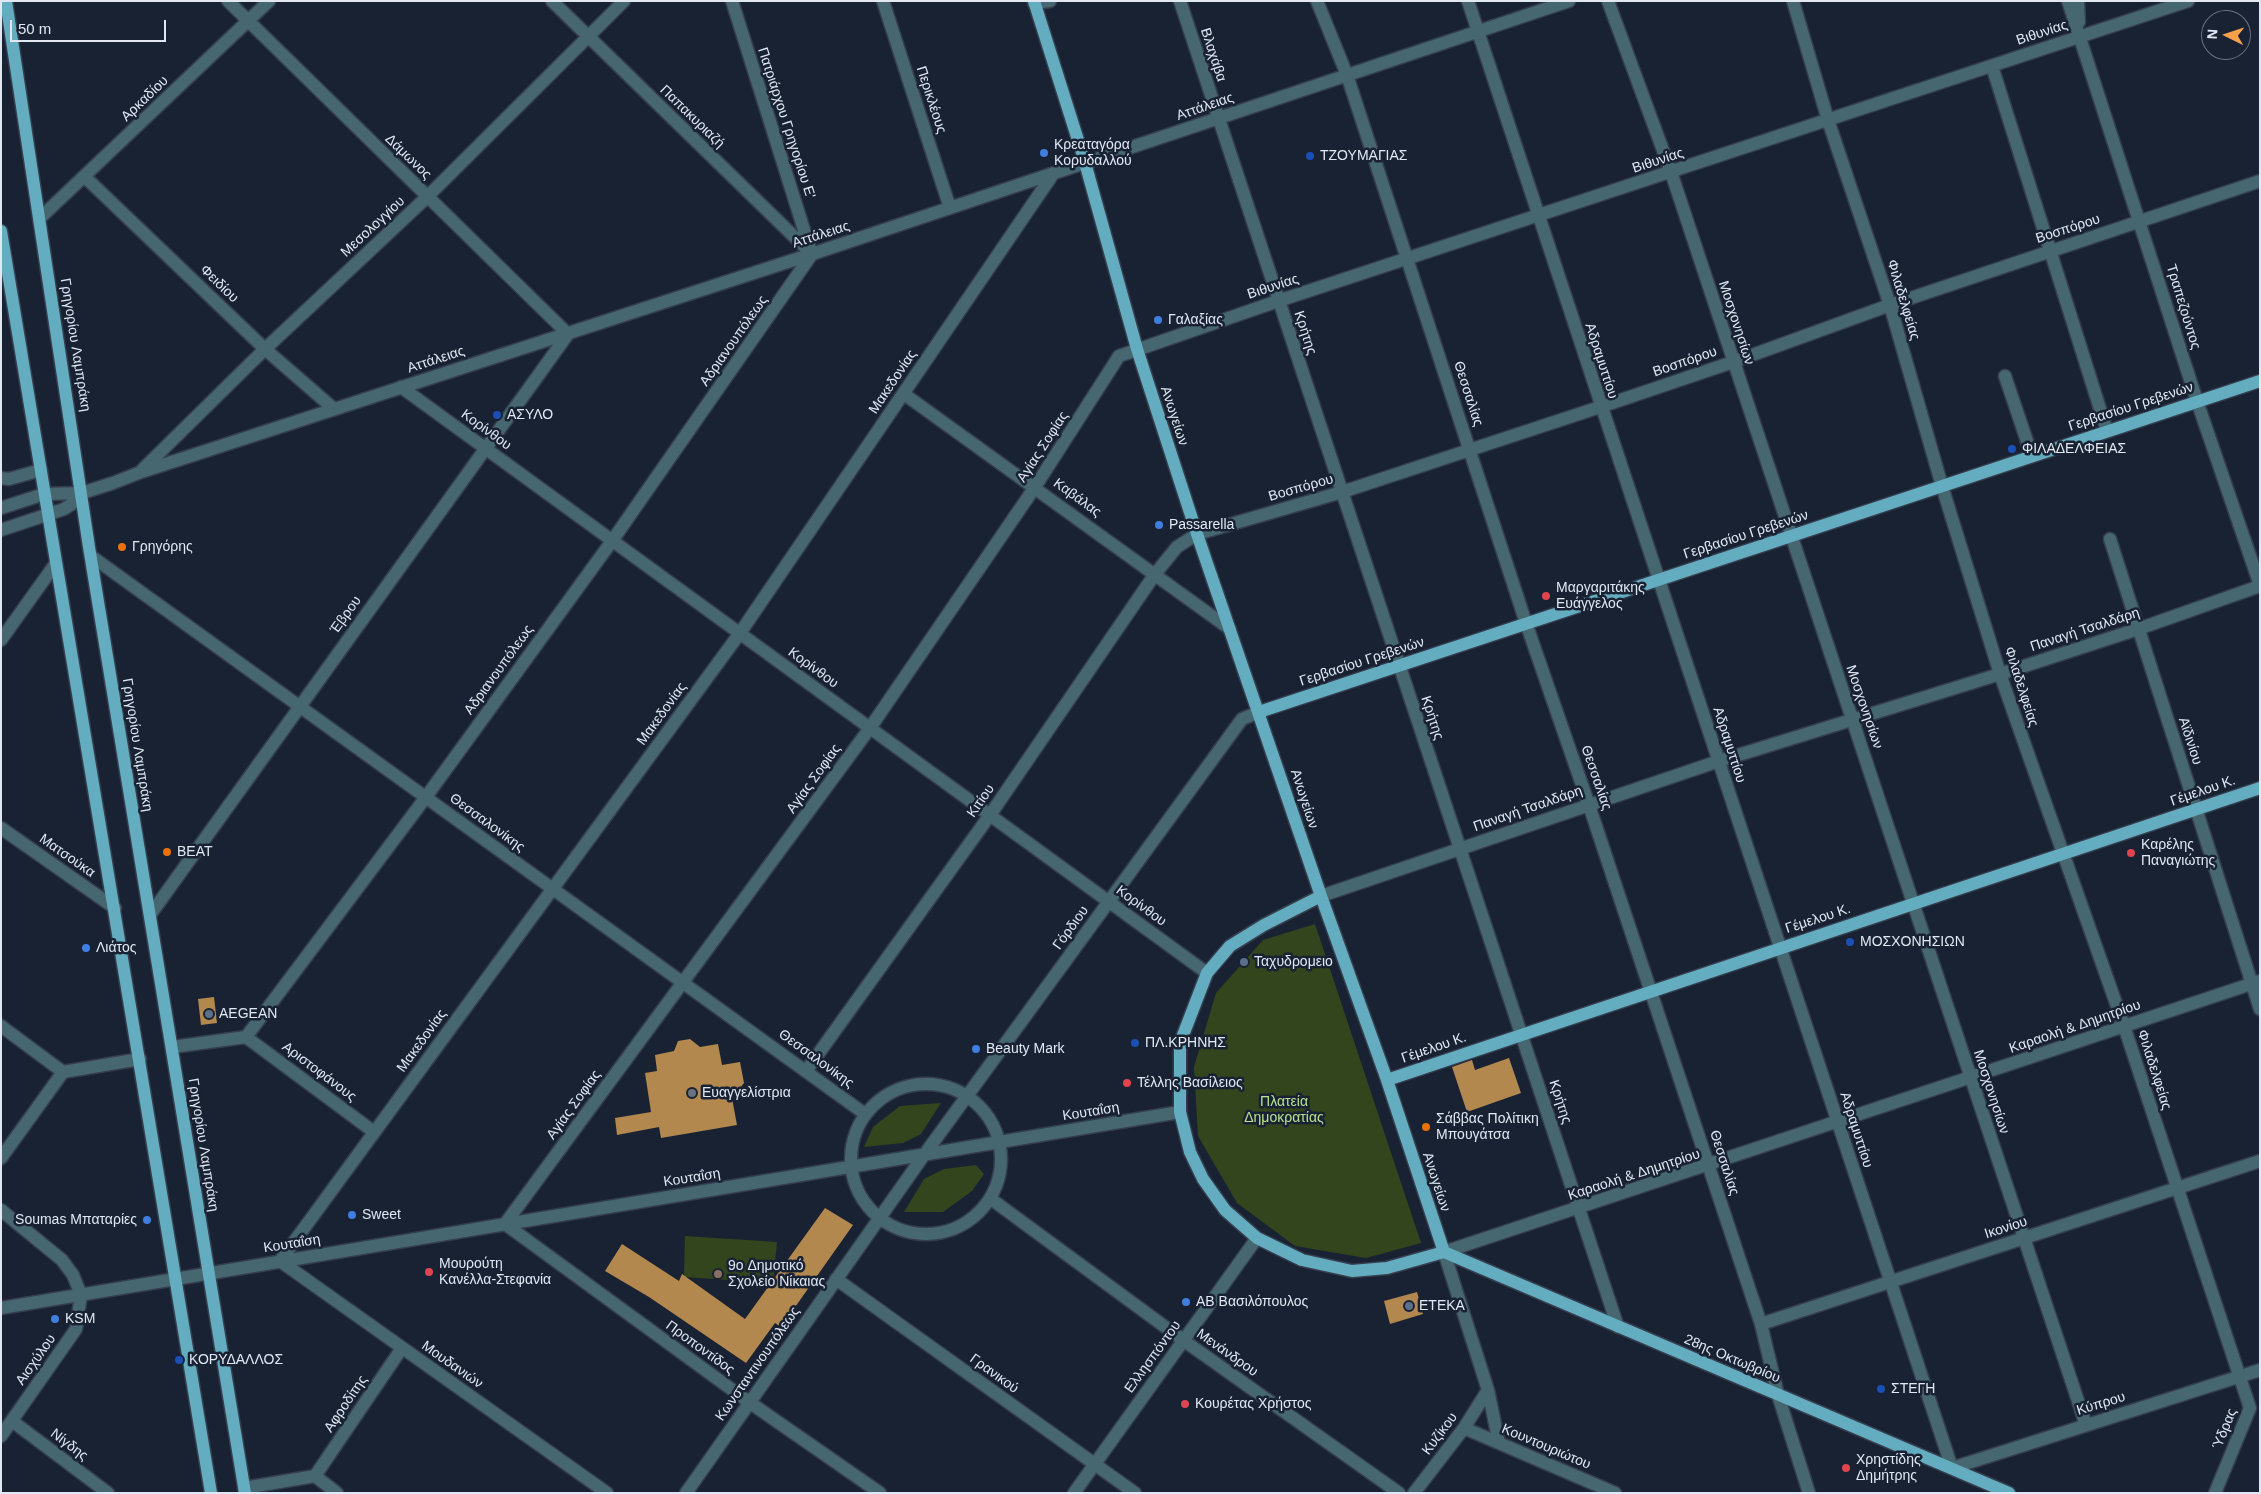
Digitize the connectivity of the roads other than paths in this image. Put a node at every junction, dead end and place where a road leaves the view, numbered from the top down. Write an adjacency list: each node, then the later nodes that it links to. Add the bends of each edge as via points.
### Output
1 (6, 1): 35 (main road, Γρηγορίου Λαμπράκη)
2 (228, 1): 19 (street, Δάμωνος)
3 (270, 1): 19 (street, Αρκαδίου)
4 (552, 1): 22 (street, Παπακυριαζή)
5 (624, 1): 22 (street, Μεσολογγίου)
6 (732, 1): 39 (street, Πατριάρχου Γρηγορίου Ε')
7 (883, 1): 33 (street, Περικλέους)
8 (1050, 1): 18 (street)
9 (1180, 1): 25 (street, Βλαχάβα)
10 (1317, 1): 24 (street, Θεσσαλίας)
11 (1468, 1): 20 (street, Αδραμυττίου)
12 (1569, 1): 20 (street, Αττάλειας)
13 (1608, 1): 28 (street, Μοσχονησίων)
14 (1793, 1): 26 (street, Φιλαδελφείας)
15 (2068, 1): 21 (street, Τραπεζούντος)
16 (2078, 1): 21 (street, Τραπεζούντος)
17 (2188, 1): 21 (street, Βιθυνίας)
18 (1034, 2): 27 (main road, Ανωγείων)
19 (248, 22): 30 (street, Αρκαδίου); 32 (street, Δάμωνος)
20 (1479, 31): 24 (street, Αττάλειας); 34 (street, Αδραμυττίου)
21 (2079, 37): 23 (street, Βιθυνίας); 36 (street, Τραπεζούντος)
22 (589, 38): 32 (street, Μεσολογγίου); 39 (street, Παπακυριαζή)
23 (1992, 66): 26 (street, Βιθυνίας); 38 (street)
24 (1347, 75): 25 (street, Αττάλειας); 40 (street, Θεσσαλίας)
25 (1218, 119): 27 (street, Αττάλειας); 42 (street, Κρήτης)
26 (1828, 120): 28 (street, Βιθυνίας); 43 (street, Φιλαδελφείας)
27 (1085, 163): 29 (street, Αττάλειας); 46 (main road, Ανωγείων)
28 (1671, 172): 34 (street, Βιθυνίας); 47 (street, Μοσχονησίων)
29 (1052, 174): 33 (street, Αττάλειας); 51 (street, Μακεδονίας)
30 (85, 177): 35 (street, Αρκαδίου); 45 (street, Φειδίου)
31 (2260, 181): 36 (street, Βοσπόρου)
32 (426, 197): 44 (street, Δάμωνος); 45 (street, Μεσολογγίου)
33 (950, 208): 39 (street, Αττάλειας)
34 (1539, 217): 40 (street, Βιθυνίας); 53 (street, Αδραμυττίου)
35 (40, 218): 65 (main road, Γρηγορίου Λαμπράκη)
36 (2140, 221): 38 (street, Βοσπόρου); 52 (street, Τραπεζούντος)
37 (1, 231): 41 (main road)
38 (2050, 251): 43 (street, Βοσπόρου); 55 (street)
39 (812, 254): 44 (street, Αττάλειας); 73 (street, Αδριανουπόλεως)
40 (1408, 258): 42 (street, Βιθυνίας); 57 (street, Θεσσαλίας)
41 (5, 274): 59 (main road)
42 (1278, 301): 46 (street, Βιθυνίας); 64 (street, Κρήτης)
43 (1890, 305): 47 (street, Βοσπόρου); 62 (street, Φιλαδελφείας)
44 (568, 334): 50 (street, Αττάλειας); 56 (street, Έβρου)
45 (265, 349): 54 (street, Φειδίου); 60 (street, Μεσολογγίου)
46 (1137, 349): 63 (street, Αγίας Σοφίας, via 1119,356); 70 (main road, Ανωγείων)
47 (1733, 362): 53 (street, Βοσπόρου); 71 (street, Μοσχονησίων)
48 (2005, 376): 58 (street)
49 (2260, 381): 52 (main road, Γερβασίου Γρεβενών)
50 (401, 387): 54 (street, Αττάλειας); 56 (street, Κορίνθου)
51 (904, 394): 63 (street, Καβάλας); 83 (street, Μακεδονίας)
52 (2196, 401): 55 (main road, Γερβασίου Γρεβενών); 79 (street, Τραπεζούντος)
53 (1600, 406): 57 (street, Βοσπόρου); 78 (street, Αδραμυττίου)
54 (334, 409): 60 (street, Αττάλειας)
55 (2107, 431): 58 (main road, Γερβασίου Γρεβενών)
56 (485, 448): 73 (street, Κορίνθου); 87 (street, Έβρου)
57 (1470, 449): 64 (street, Βοσπόρου); 80 (street, Θεσσαλίας)
58 (2032, 456): 62 (main road, Γερβασίου Γρεβενών)
59 (41, 470): 61 (street, via 9,479); 66 (main road)
60 (141, 472): 65 (street, Αττάλειας)
61 (1, 478)
62 (1942, 486): 71 (main road, Γερβασίου Γρεβενών); 86 (street, Φιλαδελφείας)
63 (1035, 487): 77 (street, Καβάλας); 91 (street, Αγίας Σοφίας)
64 (1342, 492): 70 (street, Βοσπόρου); 85 (street, Κρήτης)
65 (82, 493): 66 (street, Αττάλειας); 68 (street, Αττάλειας, via 75,502); 75 (main road, Γρηγορίου Λαμπράκη)
66 (44, 494): 67 (street, Αττάλειας); 68 (main road)
67 (1, 508)
68 (48, 514): 69 (street, Αττάλειας); 76 (main road)
69 (1, 530)
70 (1197, 534): 74 (street, Βοσπόρου); 81 (main road, Ανωγείων)
71 (1790, 536): 78 (main road, Γερβασίου Γρεβενών); 90 (street, Μοσχονησίων)
72 (2110, 539): 82 (street, Αϊδινίου)
73 (612, 540): 83 (street, Κορίνθου); 94 (street, Αδριανουπόλεως)
74 (1177, 547): 77 (street, Κιτίου)
75 (91, 556): 87 (street, Θεσσαλονίκης); 106 (main road, Γρηγορίου Λαμπράκη)
76 (56, 563): 84 (street); 105 (main road)
77 (1155, 574): 81 (street, Καβάλας); 97 (street, Κιτίου)
78 (1659, 579): 80 (main road, Γερβασίου Γρεβενών); 92 (street, Αδραμυττίου)
79 (2260, 586): 82 (street, Παναγή Τσαλδάρη)
80 (1526, 623): 85 (main road, Γερβασίου Γρεβενών); 95 (street, Θεσσαλίας)
81 (1230, 629): 88 (main road, Ανωγείων)
82 (2138, 629): 86 (street, Παναγή Τσαλδάρη); 96 (street, Αϊδινίου)
83 (740, 633): 91 (street, Κορίνθου); 101 (street, Μακεδονίας)
84 (1, 640)
85 (1399, 665): 88 (main road, Γερβασίου Γρεβενών); 99 (street, Κρήτης)
86 (2000, 674): 90 (street, Παναγή Τσαλδάρη); 100 (street, Φιλαδελφείας)
87 (299, 706): 94 (street, Θεσσαλονίκης); 106 (street, Έβρου)
88 (1259, 712): 89 (street, Γερβασίου Γρεβενών); 102 (main road, Ανωγείων)
89 (1242, 719): 103 (street, Γόρδιου)
90 (1852, 720): 92 (street, Παναγή Τσαλδάρη); 104 (street, Μοσχονησίων)
91 (870, 728): 97 (street, Κορίνθου); 109 (street, Αγίας Σοφίας)
92 (1719, 761): 95 (street, Παναγή Τσαλδάρη); 107 (street, Αδραμυττίου)
93 (2260, 788): 96 (main road, Γέμελου Κ.)
94 (426, 797): 101 (street, Θεσσαλονίκης); 116 (street, Αδριανουπόλεως)
95 (1589, 805): 99 (street, Παναγή Τσαλδάρη); 111 (street, Θεσσαλίας)
96 (2196, 809): 100 (main road, Γέμελου Κ.); 110 (street, Αϊδινίου)
97 (990, 815): 103 (street, Κορίνθου); 119 (street, Κιτίου)
98 (1, 828): 105 (street, Ματσούκα)
99 (1460, 848): 102 (street, Παναγή Τσαλδάρη); 115 (street, Κρήτης)
100 (2062, 854): 104 (main road, Γέμελου Κ.); 114 (street, Φιλαδελφείας)
101 (552, 888): 109 (street, Θεσσαλονίκης); 127 (street, Μακεδονίας)
102 (1321, 896): 108 (main road, via 1230,946); 122 (main road, Ανωγείων)
103 (1109, 901): 108 (street, Κορίνθου); 123 (street, Γόρδιου)
104 (1913, 903): 107 (main road, Γέμελου Κ.); 121 (street, Μοσχονησίων)
105 (115, 908): 118 (main road)
106 (150, 915): 117 (main road, Γρηγορίου Λαμπράκη)
107 (1780, 948): 111 (main road, Γέμελου Κ.); 126 (street, Αδραμυττίου)
108 (1207, 972): 124 (main road, via 1180,1043)
109 (683, 982): 119 (street, Θεσσαλονίκης); 139 (street, Αγίας Σοφίας)
110 (2256, 982): 112 (street, Αϊδινίου); 114 (street, Καραολή & Δημητρίου)
111 (1651, 991): 115 (main road, Γέμελου Κ.); 132 (street, Θεσσαλίας)
112 (2260, 1009)
113 (1, 1026): 120 (street)
114 (2124, 1026): 121 (street, Καραολή & Δημητρίου); 134 (street, Φιλαδελφείας)
115 (1521, 1034): 122 (main road, Γέμελου Κ.); 136 (street, Κρήτης)
116 (246, 1037): 117 (street); 127 (street, Αριστοφάνους)
117 (172, 1047): 144 (main road, Γρηγορίου Λαμπράκη)
118 (140, 1059): 120 (street); 145 (main road)
119 (806, 1070): 125 (street, Θεσσαλονίκης)
120 (63, 1072): 130 (street)
121 (1971, 1078): 126 (street, Καραολή & Δημητρίου); 141 (street, Μοσχονησίων)
122 (1387, 1080): 142 (main road, Ανωγείων)
123 (967, 1095): 125 (street, via 950,1087 921,1083 890,1092); 128 (street, via 990,1118); 129 (street, Γόρδιου)
124 (1180, 1112): 128 (street, Κουταΐση); 140 (main road, via 1190,1152 1203,1179 1226,1210)
125 (865, 1114): 133 (street, via 853,1139)
126 (1838, 1122): 132 (street, Καραολή & Δημητρίου); 147 (street, Αδραμυττίου)
127 (374, 1132): 143 (street, Μακεδονίας)
128 (1000, 1142): 129 (street, Κουταΐση); 135 (street, via 1001,1170)
129 (924, 1155): 133 (street, Κουταΐση); 138 (street, Κωνσταντινουπόλεως)
130 (1, 1158)
131 (2260, 1161): 134 (street, Ικονίου)
132 (1709, 1166): 136 (street, Καραολή & Δημητρίου); 150 (street, Θεσσαλίας)
133 (850, 1167): 138 (street, via 862,1199); 139 (street, Κουταΐση)
134 (2176, 1188): 141 (street, Ικονίου); 155 (street, Φιλαδελφείας)
135 (991, 1199): 138 (street, via 963,1226 937,1234 902,1231); 152 (street, Μενάνδρου)
136 (1579, 1209): 142 (street, Καραολή & Δημητρίου); 151 (street, Κρήτης)
137 (1, 1210): 148 (street, via 62,1260)
138 (878, 1220): 146 (street, Κωνσταντινουπόλεως)
139 (505, 1224): 143 (street, Κουταΐση); 158 (street, Προποντίδος)
140 (1258, 1238): 142 (main road, via 1302,1260 1342,1270 1387,1268); 152 (street, Ελλησπόντου)
141 (2024, 1238): 147 (street, Ικονίου); 161 (street, Μοσχονησίων)
142 (1444, 1252): 151 (main road, 28ης Οκτωβρίου); 156 (street, Ανωγείων)
143 (280, 1261): 144 (street, Κουταΐση); 153 (street, Μουδανιών)
144 (209, 1273): 145 (street, Κουταΐση); 168 (main road, Γρηγορίου Λαμπράκη)
145 (176, 1279): 148 (street); 170 (main road)
146 (836, 1279): 158 (street, Κωνσταντινουπόλεως); 165 (street, Γρανικού)
147 (1890, 1282): 150 (street, Ικονίου); 166 (street, Αδραμυττίου)
148 (82, 1295): 149 (street); 160 (street, Αισχύλου, via 76,1329)
149 (1, 1308)
150 (1761, 1324): 157 (street, Θεσσαλίας)
151 (1618, 1326): 157 (main road, 28ης Οκτωβρίου)
152 (1183, 1340): 165 (street, Ελλησπόντου); 177 (street, Μενάνδρου)
153 (402, 1348): 167 (street, Αφροδίτης); 172 (street, Μουδανιών)
154 (2260, 1370): 155 (street, Κύπρου)
155 (2239, 1377): 159 (street, Ύδρας); 161 (street, Κύπρου)
156 (1488, 1390): 162 (street, Κυζίκου); 164 (street, Ανωγείων)
157 (1778, 1395): 166 (main road, 28ης Οκτωβρίου); 180 (street, Θεσσαλίας)
158 (749, 1402): 173 (street, Κωνσταντινουπόλεως); 174 (street, Προποντίδος)
159 (2255, 1410): 182 (street, Ύδρας)
160 (12, 1421): 163 (street, Αισχύλου); 169 (street, Νίγδης)
161 (2086, 1425): 166 (street, Κύπρου)
162 (1464, 1428): 164 (street, Κουντουριώτου); 178 (street, Κυζίκου)
163 (1, 1436)
164 (1499, 1443): 179 (street, Κουντουριώτου)
165 (1094, 1464): 175 (street, Ελλησπόντου); 176 (street, Γρανικού)
166 (1952, 1468): 181 (main road, 28ης Οκτωβρίου)
167 (315, 1476): 168 (street); 171 (street)
168 (245, 1490)
169 (108, 1493)
170 (211, 1493)
171 (337, 1493)
172 (607, 1493)
173 (686, 1493)
174 (880, 1493)
175 (1074, 1493)
176 (1135, 1493)
177 (1399, 1493)
178 (1414, 1493)
179 (1615, 1493)
180 (1809, 1493)
181 (2009, 1493)
182 (2215, 1493)

